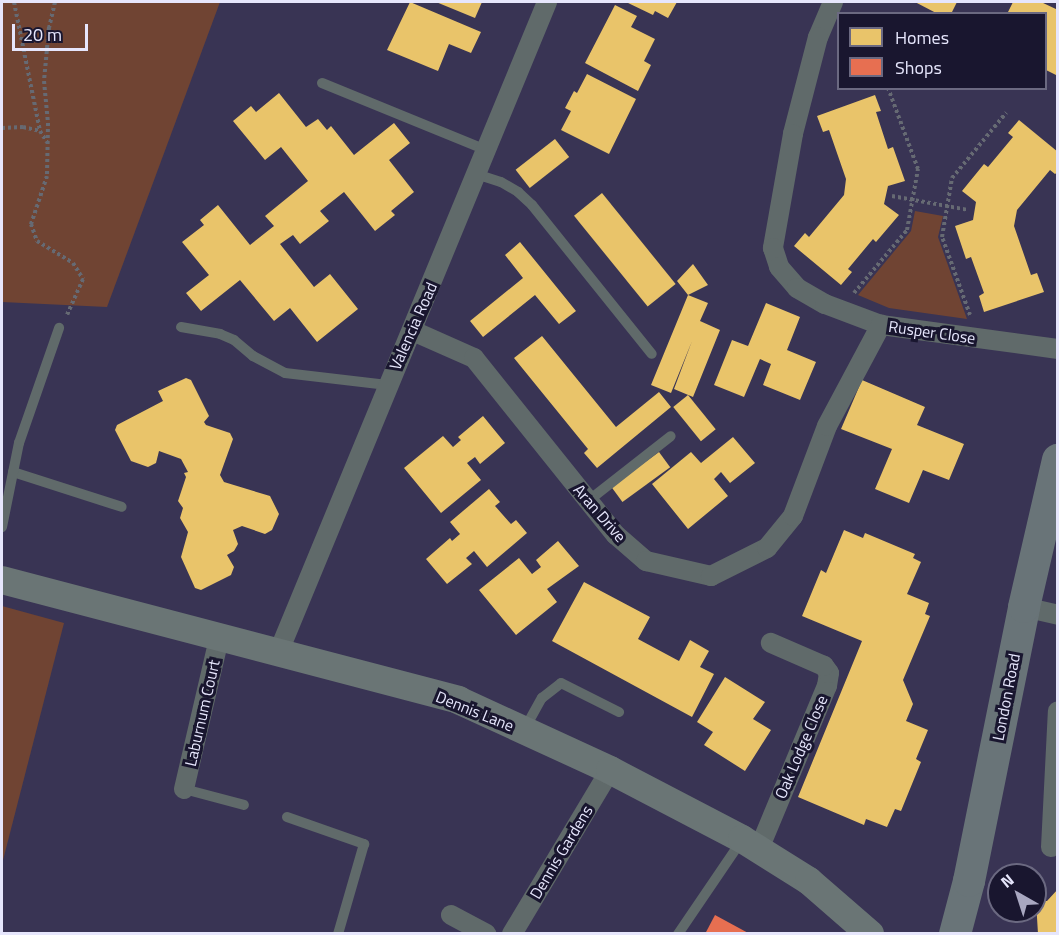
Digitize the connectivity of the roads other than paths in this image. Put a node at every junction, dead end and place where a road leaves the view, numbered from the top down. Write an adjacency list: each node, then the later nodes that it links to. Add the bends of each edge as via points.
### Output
1 (547, 2): 4 (street, Valencia Road)
2 (833, 2): 6 (street, Rusper Close, via 818,37 793,134 773,248 778,267 796,288)
3 (322, 83): 4 (lane)
4 (486, 150): 5 (street, Valencia Road)
5 (476, 174): 9 (street, Valencia Road); 11 (lane, via 501,182 532,205)
6 (881, 325): 10 (street, Rusper Close); 16 (street, Aran Drive, via 826,426 793,516 767,548 711,576 646,561 616,535)
7 (180, 327): 12 (lane, via 234,340 253,356 285,373)
8 (59, 328): 15 (lane, via 19,443)
9 (412, 331): 12 (street, Valencia Road); 16 (street, Aran Drive, via 474,358)
10 (1058, 349)
11 (652, 354)
12 (387, 385): 24 (street, Valencia Road)
13 (671, 436): 16 (lane)
14 (1058, 460): 20 (main road, London Road)
15 (13, 472): 17 (lane); 18 (lane)
16 (588, 501)
17 (122, 507)
18 (2, 527)
19 (2, 580): 22 (street, Dennis Lane)
20 (1023, 607): 21 (street); 40 (main road, London Road, via 969,881)
21 (1058, 615)
22 (219, 638): 24 (street, Dennis Lane); 29 (street, Laburnum Court)
23 (771, 643): 32 (street, Oak Lodge Close, via 824,666 830,673)
24 (279, 651): 27 (street, Dennis Lane, via 458,700)
25 (1058, 711): 33 (street)
26 (619, 712): 27 (lane, via 561,684 542,698)
27 (524, 730): 28 (street, Dennis Lane)
28 (610, 770): 32 (street, Dennis Lane); 37 (street, Dennis Gardens)
29 (184, 789): 30 (lane)
30 (244, 805)
31 (287, 817): 35 (lane, via 364,844)
32 (751, 844): 38 (lane); 39 (street, Dennis Lane, via 809,881)
33 (1054, 847)
34 (451, 915): 36 (street)
35 (338, 933)
36 (486, 933)
37 (512, 933)
38 (678, 933)
39 (870, 933)
40 (955, 933)

